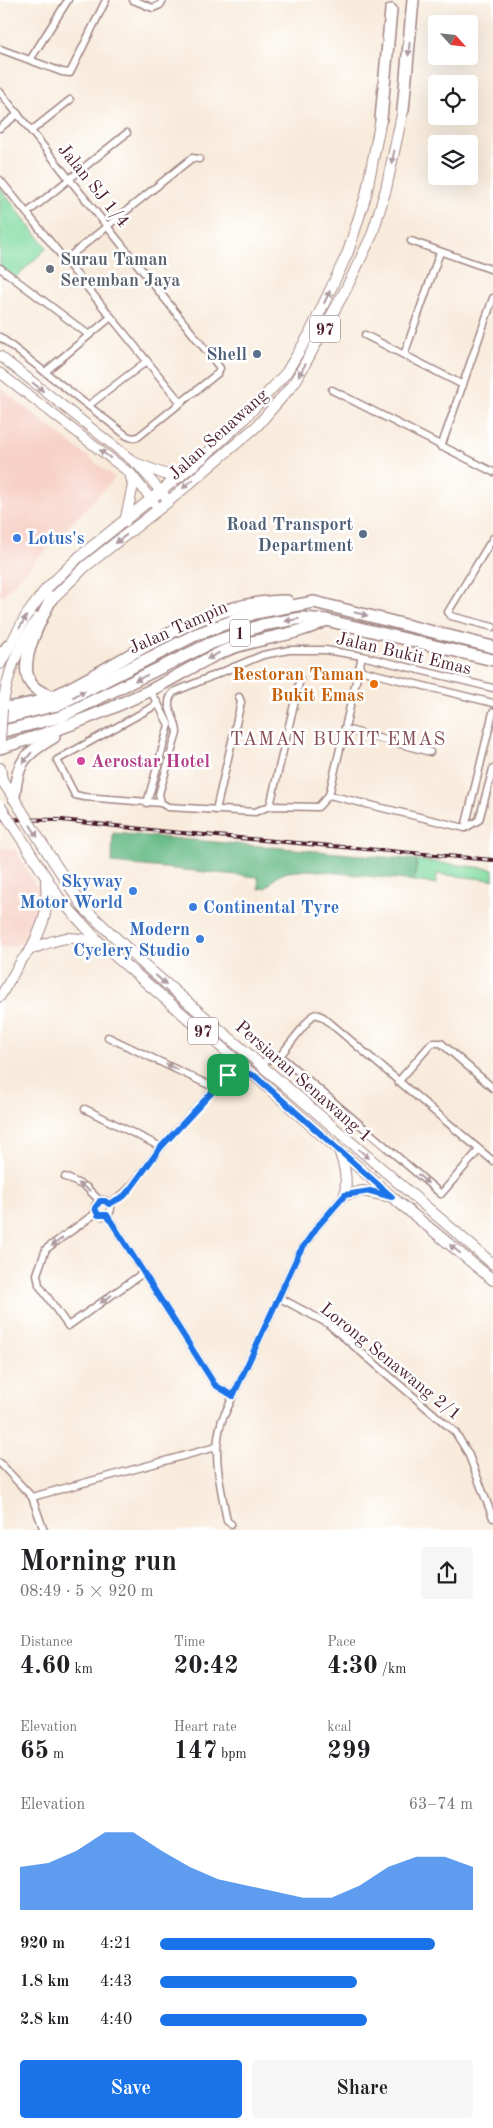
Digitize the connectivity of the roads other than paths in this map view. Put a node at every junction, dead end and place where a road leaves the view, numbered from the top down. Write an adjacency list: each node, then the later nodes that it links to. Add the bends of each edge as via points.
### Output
1 (68, 0): 8 (street)
2 (106, 0): 8 (street, via 70,73)
3 (163, 0): 5 (street, via 153,8)
4 (413, 0): 11 (highway, one-way to 11)
5 (136, 1)
6 (391, 10): 13 (highway)
7 (0, 49): 8 (street)
8 (30, 60)
9 (0, 92): 12 (street, Jalan SJ 1/4)
10 (70, 100): 15 (street)
11 (404, 110): 48 (main road, Jalan Senawang / 97, one-way to 48, via 372,234 295,382 257,426)
12 (18, 114): 14 (street); 15 (street, Jalan SJ 1/4)
13 (381, 119): 45 (main road, Jalan Senawang / 97, one-way to 13, via 265,397 286,373 309,335 348,252 366,195)
14 (0, 128)
15 (31, 131): 18 (street, Jalan SJ 1/4)
16 (127, 133): 18 (street)
17 (199, 159): 21 (street, via 192,158)
18 (70, 179): 20 (street); 21 (street, Jalan SJ 1/4)
19 (0, 180): 20 (street)
20 (27, 213): 24 (street)
21 (108, 226): 24 (street); 39 (street, Jalan SJ 1/4, via 220,368)
22 (411, 241): 23 (street)
23 (440, 252): 26 (street); 33 (street)
24 (65, 260): 28 (street)
25 (0, 268): 29 (street)
26 (493, 270)
27 (493, 298): 37 (street)
28 (111, 317): 29 (street); 34 (street)
29 (89, 335): 35 (street)
30 (365, 335): 33 (street)
31 (0, 337): 35 (street)
32 (0, 356): 42 (street, one-way to 42)
33 (404, 356): 37 (street)
34 (147, 361): 39 (street); 40 (street)
35 (44, 372): 40 (street)
36 (0, 373): 44 (street, one-way to 36)
37 (463, 385): 41 (street)
38 (332, 390): 41 (street)
39 (181, 403): 40 (street, via 133,438)
40 (89, 405)
41 (441, 447): 43 (street)
42 (135, 463): 45 (main road); 46 (street)
43 (493, 472)
44 (130, 473): 47 (street); 50 (main road, via 133,485)
45 (180, 477): 46 (main road, Jalan Senawang / 97)
46 (162, 492): 47 (main road, Jalan Senawang / 97); 48 (street)
47 (152, 500): 49 (street); 50 (main road, Jalan Senawang / 97)
48 (169, 500): 49 (main road, Jalan Senawang / 97)
49 (159, 509): 52 (main road, Jalan Senawang / 97, one-way to 52, via 86,566)
50 (125, 522): 56 (main road, Jalan Senawang / 97, one-way to 50, via 46,589)
51 (493, 539): 55 (street, via 448,612 451,616)
52 (52, 598): 66 (highway, via 31,644 27,674 32,685); 70 (main road, Jalan Senawang / 97, via 19,649 7,676)
53 (314, 602): 57 (highway, Jalan Tampin / 1, one-way to 57); 66 (highway, via 248,605 194,620); 70 (highway, Jalan Tampin / 1, one-way to 53, via 57,705 197,634 255,613)
54 (326, 620): 60 (highway, Jalan Tampin / 1); 65 (highway, one-way to 65, via 313,627 234,647); 74 (highway, Jalan Tampin / 1, one-way to 74, via 302,618 262,625 209,644 60,717)
55 (493, 627)
56 (8, 646): 59 (highway); 61 (main road, Jalan Senawang / 97)
57 (493, 647)
58 (362, 656): 62 (street); 64 (street, Jalan Bukit Emas); 83 (street, Jalan Bukit Emas, via 325,650 289,650 263,655 174,692 168,702 177,733 159,794)
59 (0, 657)
60 (493, 660)
61 (0, 664)
62 (359, 670): 68 (street); 73 (street)
63 (300, 679): 85 (street)
64 (493, 688)
65 (150, 690): 69 (street); 72 (highway)
66 (52, 697): 70 (highway)
67 (239, 697): 86 (street, via 241,702)
68 (493, 703)
69 (158, 704): 82 (street, via 169,726); 82 (street, via 57,760 75,795)
70 (1, 712): 75 (main road, 97, bridge)
71 (493, 712): 87 (street)
72 (82, 722): 76 (highway); 81 (highway, one-way to 81, via 26,757 16,778)
73 (345, 729): 77 (street); 80 (street)
74 (0, 732)
75 (0, 741)
76 (0, 748)
77 (430, 752)
78 (0, 768): 81 (main road, Persiaran Senawang 1 / 97, via 2,780)
79 (493, 769): 87 (street, via 479,820)
80 (328, 795): 85 (street, via 318,807); 87 (street)
81 (17, 803): 95 (main road, Persiaran Senawang 1 / 97, one-way to 95, bridge, via 84,908 149,969)
82 (148, 803): 83 (street)
83 (161, 803): 86 (street, via 168,807)
84 (0, 806): 88 (main road, Persiaran Senawang 1 / 97, bridge)
85 (270, 806): 86 (street, via 255,812)
86 (216, 810)
87 (465, 828)
88 (46, 877): 89 (main road, Persiaran Senawang 1 / 97, via 58,898); 90 (main road, via 46,916)
89 (101, 944): 90 (main road, via 66,937); 93 (main road, Persiaran Senawang 1 / 97)
90 (31, 949): 91 (street)
91 (0, 997)
92 (108, 1037): 99 (street, one-way to 92)
93 (227, 1052): 96 (street); 97 (main road, Persiaran Senawang 1 / 97)
94 (280, 1056): 95 (street); 98 (street, via 316,1014); 103 (street, one-way to 103, via 441,1194)
95 (260, 1064): 113 (main road, Persiaran Senawang 1 / 97, one-way to 113)
96 (228, 1075): 97 (street, via 244,1072); 99 (street)
97 (255, 1076): 104 (main road, Persiaran Senawang 1 / 97)
98 (398, 1082): 100 (street, via 432,1043 441,1043); 103 (street)
99 (215, 1088): 102 (street)
100 (493, 1088)
101 (85, 1108): 102 (street)
102 (161, 1147): 110 (street, via 124,1196)
103 (479, 1150): 105 (street)
104 (339, 1151): 107 (main road, via 346,1169); 108 (main road, Persiaran Senawang 1 / 97)
105 (493, 1161)
106 (65, 1177): 109 (street, one-way to 106, via 86,1187)
107 (345, 1195): 108 (main road, via 370,1191); 116 (street, via 304,1246)
108 (392, 1197): 115 (main road, Persiaran Senawang 1 / 97, one-way to 108)
109 (100, 1201): 110 (street); 111 (street, via 95,1206)
110 (109, 1204): 112 (street)
111 (96, 1213): 112 (street); 114 (street, via 46,1249 38,1274 39,1285 68,1326)
112 (107, 1215): 114 (street)
113 (493, 1264)
114 (143, 1273): 117 (street, via 215,1385)
115 (493, 1280)
116 (278, 1297): 117 (street); 121 (street, Lorong Senawang 2/1, via 328,1323 455,1432 468,1453)
117 (233, 1396): 118 (street)
118 (216, 1447): 120 (street); 122 (street)
119 (0, 1463): 120 (street)
120 (32, 1497): 123 (street)
121 (493, 1518)
122 (231, 1524)
123 (44, 1530)

